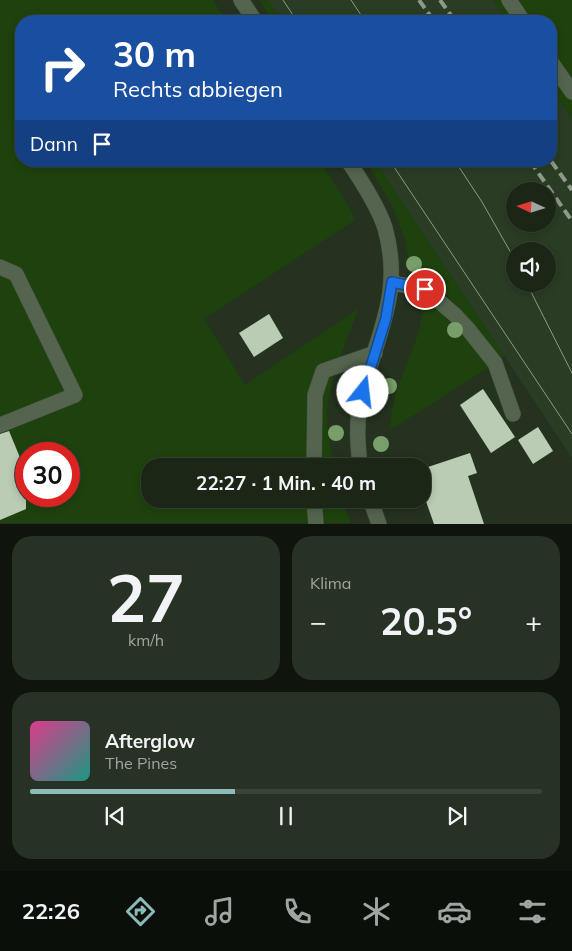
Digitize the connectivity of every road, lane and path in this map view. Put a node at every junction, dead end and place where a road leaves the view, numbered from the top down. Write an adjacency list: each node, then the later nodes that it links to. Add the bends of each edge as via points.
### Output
1 (241, 0): 3 (street)
2 (509, 0): 4 (street)
3 (251, 15)
4 (519, 15)
5 (557, 71): 6 (street)
6 (572, 92)
7 (352, 167): 9 (street, via 384,226 391,257)
8 (0, 267): 12 (street, via 16,274 75,395)
9 (392, 282): 10 (street, via 386,318); 11 (street, via 425,289 468,329 495,363)
10 (375, 353): 13 (street, via 323,371 315,395); 14 (street, via 360,406)
11 (513, 414)
12 (0, 425)
13 (314, 458)
14 (359, 458)
15 (315, 508): 17 (street)
16 (373, 508): 18 (street)
17 (316, 524)
18 (379, 524)

